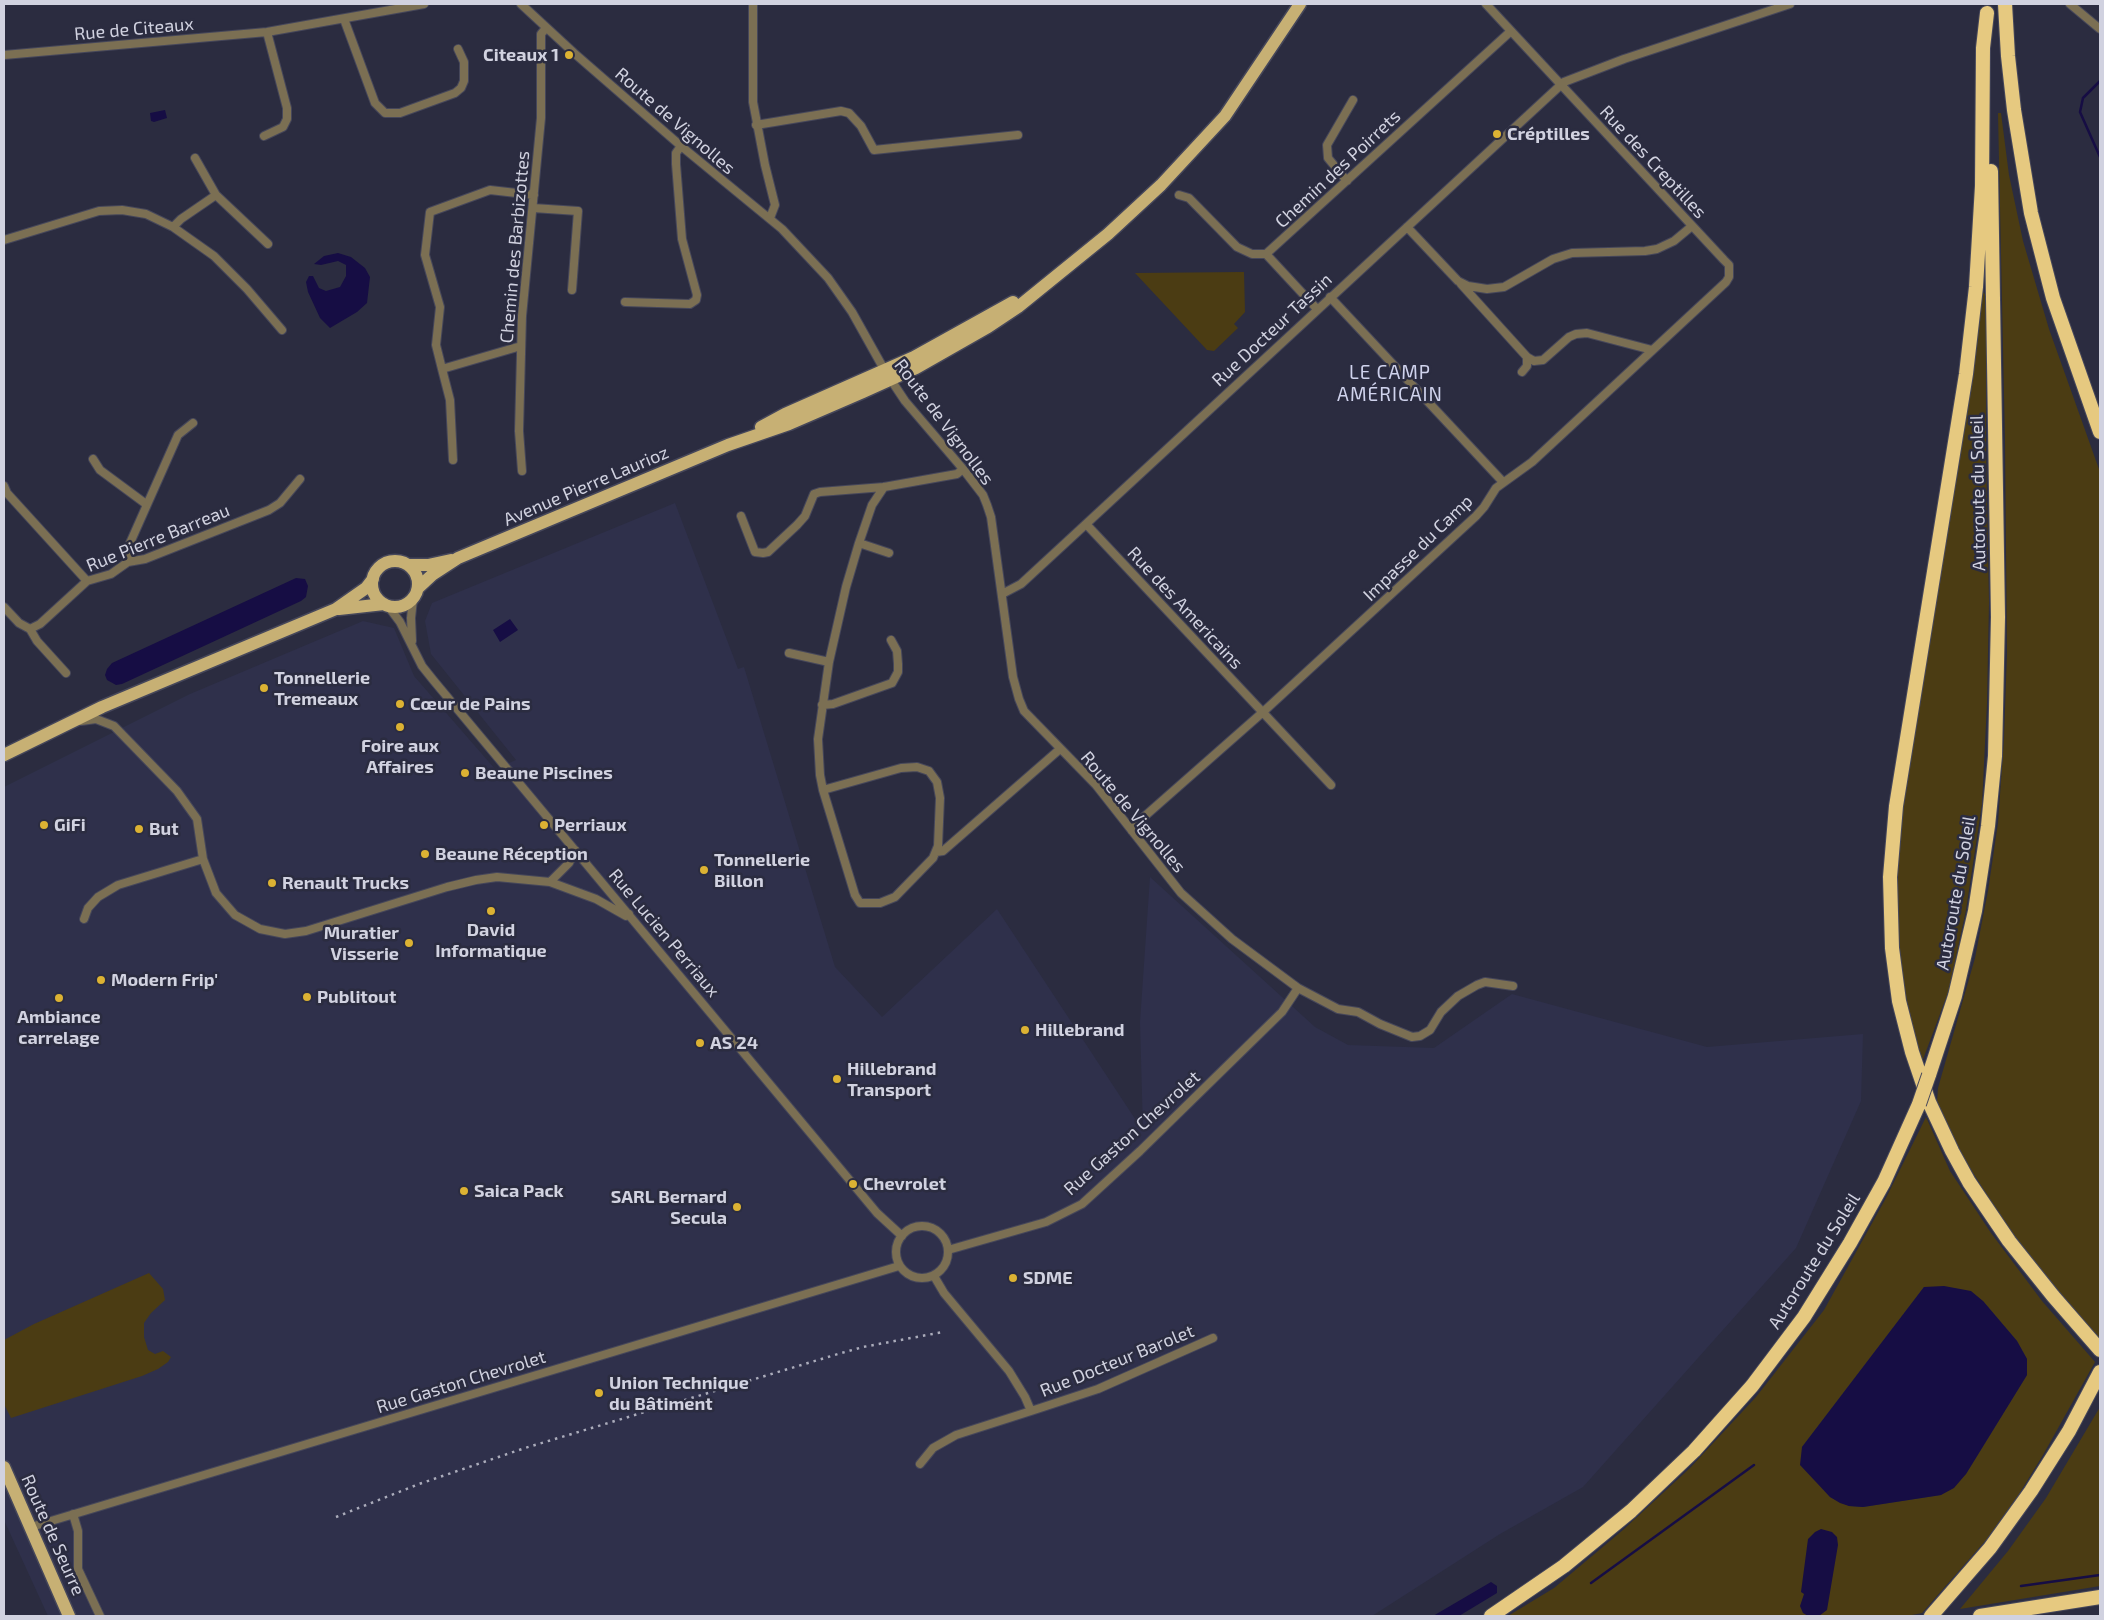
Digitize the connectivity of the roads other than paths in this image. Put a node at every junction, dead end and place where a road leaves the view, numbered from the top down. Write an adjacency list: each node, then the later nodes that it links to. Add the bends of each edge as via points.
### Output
1 (424, 4): 10 (street, Rue de Citeaux)
2 (522, 4): 11 (street, Route de Vignolles)
3 (752, 4): 19 (street)
4 (1300, 4): 48 (main road, Avenue Pierre Laurioz, via 1225,116 1162,185 1108,234 1018,308 988,327)
5 (1486, 4): 13 (street)
6 (1790, 4): 17 (street, Rue Docteur Tassin, via 1624,59)
7 (2006, 4): 50 (highway, via 2014,110 2031,213 2056,306)
8 (2070, 4): 12 (street)
9 (1987, 8): 101 (highway, via 1976,287 1966,374 1896,806 1890,877 1892,948 1899,1001 1912,1052 1929,1102 1952,1151 2009,1240); 111 (highway, Autoroute du Soleil, bridge, via 1998,583 1996,730 1990,808 1977,903 1955,996 1918,1104 1887,1174 1850,1243 1804,1316 1752,1386 1632,1511 1564,1566)
10 (344, 19): 14 (street, Rue de Citeaux); 15 (street, via 375,103 385,113 400,113 461,88 464,62)
11 (546, 28): 22 (street, Route de Vignolles); 25 (street, Chemin des Barbizottes, via 541,34 541,118)
12 (2100, 29)
13 (1511, 31): 17 (street); 24 (street, Chemin des Poirrets)
14 (267, 32): 16 (street, Rue de Citeaux); 21 (street, via 287,119 283,127)
15 (458, 49)
16 (4, 55)
17 (1561, 84): 30 (street, Rue des Creptilles); 32 (street, Rue Docteur Tassin)
18 (1353, 100): 24 (street, via 1327,145 1328,158)
19 (756, 125): 20 (street, via 841,111 855,117 874,150); 29 (street, via 775,205)
20 (1018, 135)
21 (264, 136)
22 (681, 146): 29 (street, Route de Vignolles); 40 (street, via 676,153 676,164 682,239 696,300 690,304)
23 (195, 158): 27 (street)
24 (1347, 181): 35 (street, Chemin des Poirrets)
25 (534, 195): 28 (street, Chemin des Barbizottes); 46 (street, via 490,190 430,212 425,255 440,306 436,345)
26 (1179, 195): 35 (street, via 1189,198 1237,247 1252,254)
27 (216, 196): 31 (street); 34 (street)
28 (533, 208): 38 (street, via 578,211); 43 (street, Chemin des Barbizottes)
29 (770, 218): 48 (street, Route de Vignolles, via 828,278 852,312)
30 (1692, 226): 36 (street, Rue des Creptilles); 37 (street, via 1674,241 1657,249 1572,254 1553,259 1504,287 1478,289)
31 (173, 227): 33 (street, via 146,214 113,209 85,214); 42 (street, via 231,272)
32 (1407, 227): 37 (street); 39 (street, Rue Docteur Tassin)
33 (4, 240)
34 (268, 244)
35 (1266, 254): 41 (street)
36 (1724, 260): 44 (street, Impasse du Camp, via 1730,271 1726,282)
37 (1458, 281): 45 (street)
38 (572, 290)
39 (1330, 297): 41 (street, Rue Docteur Tassin); 56 (street)
40 (625, 302)
41 (1317, 309): 61 (street, Rue Docteur Tassin)
42 (282, 330)
43 (521, 346): 46 (street); 54 (street, Chemin des Barbizottes, via 519,431)
44 (1652, 350): 45 (street, via 1576,334 1543,360 1534,361); 56 (street, Impasse du Camp, via 1532,462)
45 (1527, 357): 47 (street, via 1527,366)
46 (442, 369): 52 (street, via 450,400)
47 (1522, 372)
48 (888, 375): 53 (street, Route de Vignolles, via 909,407); 64 (main road, Avenue Pierre Laurioz, via 788,424 728,445)
49 (193, 424): 59 (street, via 178,435)
50 (2100, 432)
51 (93, 458): 59 (street, via 100,470)
52 (453, 460)
53 (963, 469): 58 (street, via 957,474); 70 (street, Route de Vignolles, via 982,495 991,516)
54 (522, 471)
55 (300, 479): 65 (street, Rue Pierre Barreau, via 280,503 269,510 145,559)
56 (1503, 482): 81 (street, Impasse du Camp, via 1476,516)
57 (4, 486): 68 (street)
58 (884, 487): 60 (street, via 814,494 805,516 763,554 755,552); 62 (street, via 872,505)
59 (146, 504): 65 (street, via 130,543)
60 (741, 516)
61 (1086, 524): 70 (street, Rue Docteur Tassin, via 1021,584); 81 (street, Rue des Americains)
62 (859, 543): 63 (street); 78 (street)
63 (889, 553)
64 (458, 558): 66 (main road, Avenue Pierre Laurioz); 69 (main road, Avenue Pierre Laurioz, via 432,575)
65 (128, 562): 68 (street, Rue Pierre Barreau, via 111,574)
66 (408, 565): 67 (main road, via 385,564); 69 (main road, via 417,579)
67 (373, 579): 71 (main road, via 374,593); 73 (main road, via 358,595)
68 (87, 582): 74 (street, Rue Pierre Barreau, via 40,624)
69 (415, 593): 71 (main road, via 401,606); 76 (street, Rue Lucien Perriaux)
70 (1002, 594): 83 (street, Route de Vignolles, via 1019,699 1024,711)
71 (386, 605): 73 (main road); 76 (street, Rue Lucien Perriaux)
72 (4, 607): 74 (street, via 19,623)
73 (336, 609): 82 (main road)
74 (30, 629): 79 (street, via 37,642)
75 (891, 640): 80 (street, via 897,651 898,664 892,683)
76 (412, 643): 88 (street, Rue Lucien Perriaux, via 422,666)
77 (789, 653): 78 (street)
78 (829, 662): 80 (street)
79 (66, 673)
80 (822, 705): 86 (street, via 818,739)
81 (1263, 712): 85 (street, Rue des Americains); 87 (street, Impasse du Camp, via 1137,823)
82 (69, 723): 84 (main road); 90 (street, via 102,720 123,734 189,805 198,819)
83 (1060, 749): 87 (street, Route de Vignolles, via 1096,786); 89 (street, via 943,851)
84 (4, 755)
85 (1331, 785)
86 (823, 790): 89 (street, via 901,768 918,767 929,771 937,782 940,798); 89 (street, via 860,903 888,901 925,868)
87 (1132, 831): 94 (street, Route de Vignolles, via 1194,905 1238,944)
88 (576, 850): 91 (street); 92 (street, Rue Lucien Perriaux)
89 (936, 852)
90 (203, 859): 91 (street, via 216,893 235,914 255,927 284,934 306,931 476,880 518,878); 93 (street, via 118,885 98,897 88,908)
91 (550, 882): 92 (street, via 596,899 621,914)
92 (629, 914): 96 (street, Rue Lucien Perriaux, via 877,1213)
93 (84, 919)
94 (1296, 986): 95 (street, Route de Vignolles, via 1338,1009 1358,1012 1412,1037 1430,1030 1441,1012 1458,996 1477,985 1485,982); 97 (street, Rue Gaston Chevrolet, via 1274,1019 1082,1204 1046,1222)
95 (1513, 986)
96 (902, 1236): 97 (street, via 916,1227 925,1226 940,1234); 98 (street, via 896,1250)
97 (948, 1250): 99 (street, via 945,1265)
98 (899, 1266): 99 (street, via 911,1276); 106 (street, Rue Gaston Chevrolet)
99 (934, 1276): 103 (street, Rue Docteur Barolet, via 944,1294 1009,1371)
100 (1213, 1338): 103 (street, Rue Docteur Barolet, via 1098,1389)
101 (2100, 1350)
102 (2098, 1376): 112 (highway, via 2031,1491 1962,1582)
103 (1031, 1412): 104 (street, Rue Docteur Barolet, via 956,1435 933,1448)
104 (920, 1464)
105 (4, 1467): 107 (main road, Route de Seurre)
106 (73, 1514): 107 (street, Rue Gaston Chevrolet); 110 (street, via 78,1531 78,1569)
107 (31, 1527): 109 (main road, Route de Seurre)
108 (2100, 1597): 113 (highway)
109 (70, 1616)
110 (100, 1616)
111 (1491, 1616)
112 (1931, 1616)
113 (1980, 1616)

